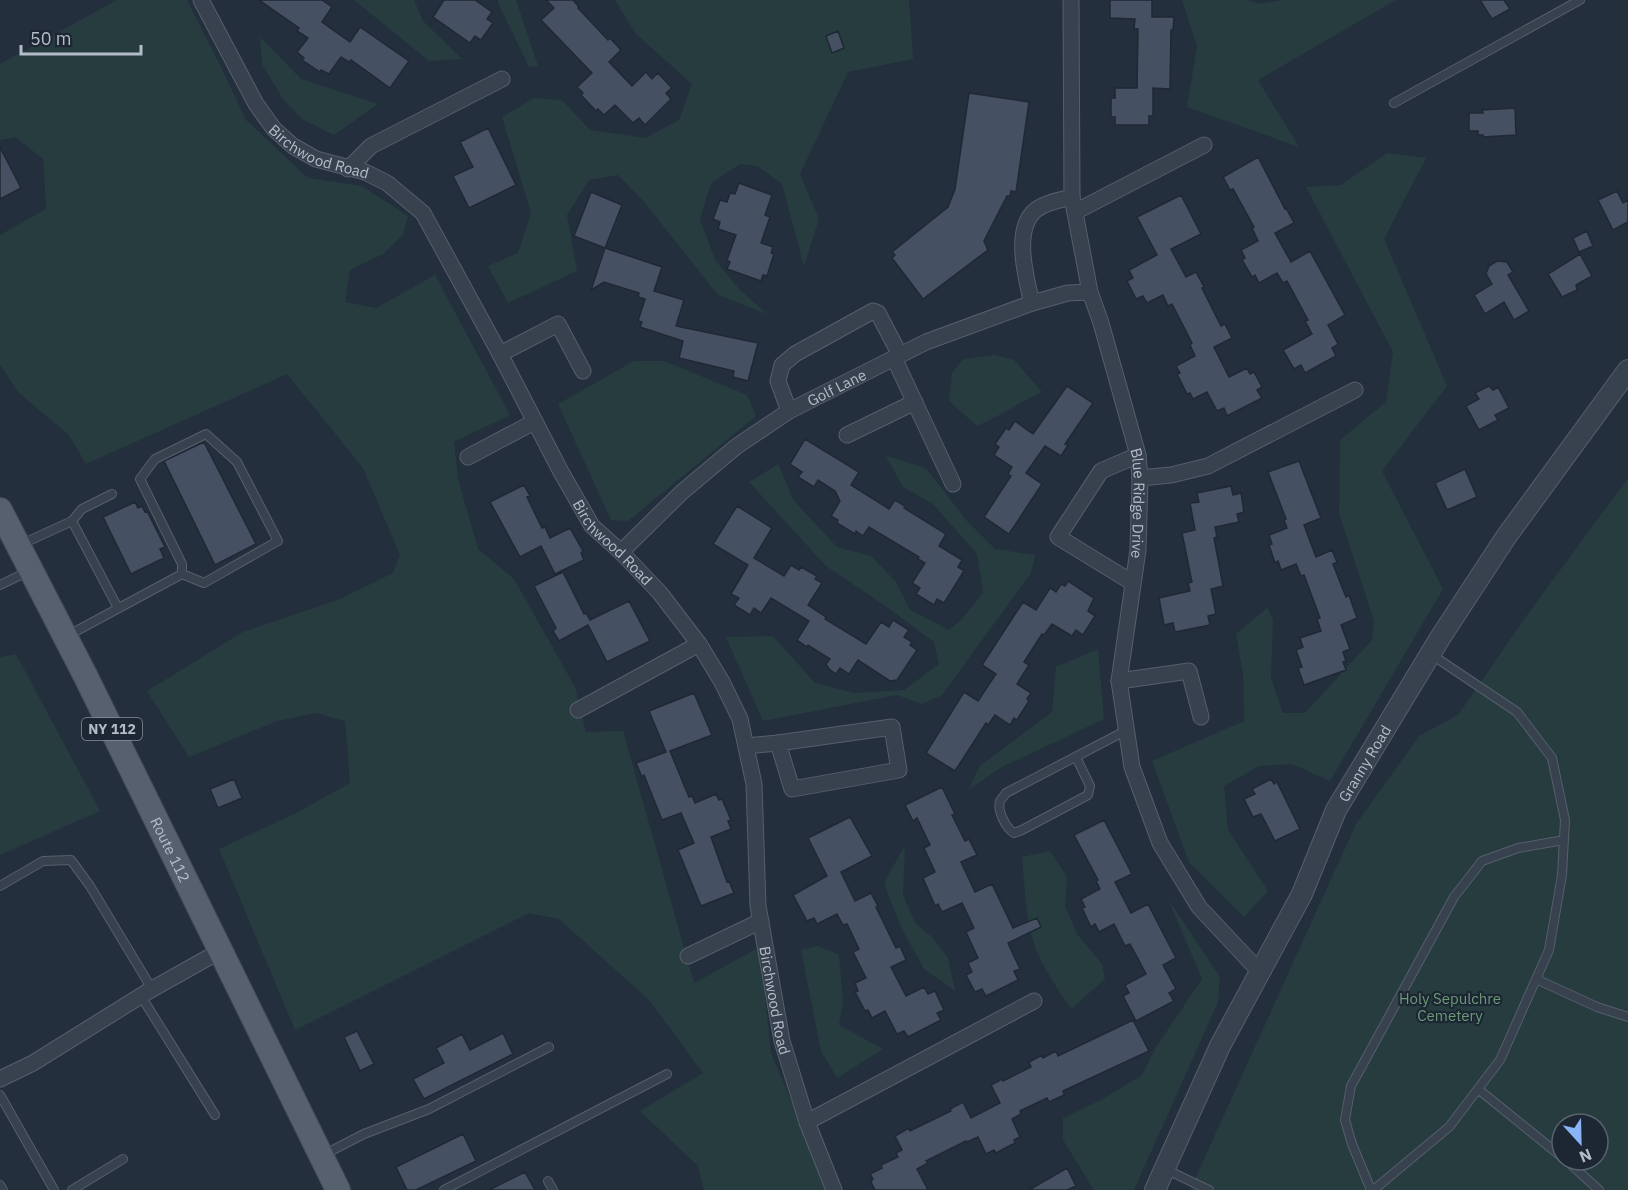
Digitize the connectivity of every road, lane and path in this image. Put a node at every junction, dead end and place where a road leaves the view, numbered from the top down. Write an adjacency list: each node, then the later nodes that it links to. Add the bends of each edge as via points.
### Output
1 (201, 0): 7 (street, Birchwood Road, via 256,104 274,129 308,155)
2 (1071, 0): 8 (street, Blue Ridge Drive)
3 (1580, 0): 5 (lane)
4 (502, 79): 7 (street, via 370,146)
5 (1394, 103)
6 (1204, 145): 8 (street)
7 (348, 169): 11 (street, Birchwood Road, via 387,183 423,213)
8 (1073, 204): 9 (street, Blue Ridge Drive); 10 (street, via 1052,201 1035,210 1026,226 1023,260)
9 (1090, 292): 10 (street, Golf Lane); 20 (street, Blue Ridge Drive)
10 (1032, 303): 12 (street, Golf Lane, via 926,342)
11 (500, 354): 14 (street, via 558,324); 18 (street, Birchwood Road)
12 (897, 357): 16 (street); 17 (street, Golf Lane); 17 (street, via 878,313 873,311 782,365 778,381)
13 (1628, 370): 36 (street, Granny Road, via 1506,537)
14 (584, 371)
15 (1355, 390): 22 (street, via 1208,466)
16 (915, 402): 19 (street); 23 (street)
17 (789, 411): 28 (street, Golf Lane, via 737,446 682,492)
18 (534, 422): 21 (street); 28 (street, Birchwood Road, via 592,526)
19 (847, 435)
20 (1138, 455): 22 (street, Blue Ridge Drive); 31 (street, via 1101,471 1058,537)
21 (468, 457)
22 (1140, 478): 31 (street, Blue Ridge Drive)
23 (953, 484)
24 (112, 494): 26 (lane, via 82,509)
25 (0, 510): 27 (main road, Route 112 / NY 112)
26 (72, 521): 27 (lane); 33 (lane)
27 (19, 546): 29 (main road, Route 112 / NY 112)
28 (621, 552): 35 (street, Birchwood Road, via 660,593)
29 (31, 569): 32 (lane); 34 (main road, Route 112 / NY 112)
30 (182, 574): 30 (lane, via 204,583 278,541 237,462 206,434 155,459 140,479 182,564); 33 (lane)
31 (1133, 583): 37 (street, Blue Ridge Drive)
32 (0, 585)
33 (118, 608): 34 (lane)
34 (66, 637): 47 (main road, Route 112 / NY 112)
35 (699, 644): 38 (street); 42 (street, Birchwood Road, via 740,718)
36 (1431, 654): 44 (lane, via 1517,712 1552,759 1565,820); 49 (street, Granny Road, via 1336,810 1302,894)
37 (1119, 681): 39 (street, via 1189,671); 40 (street, Blue Ridge Drive)
38 (578, 710)
39 (1201, 717)
40 (1127, 730): 43 (lane); 49 (street, Blue Ridge Drive, via 1132,767 1160,843 1199,907)
41 (778, 743): 41 (street, via 792,789 899,770 892,727); 42 (street)
42 (746, 746): 46 (street, Birchwood Road, via 754,784)
43 (1076, 757): 43 (lane, via 1006,793 1000,811 1008,829 1014,833 1022,830 1088,795 1090,786)
44 (1564, 840): 50 (lane, via 1549,951); 77 (lane, via 1518,848 1482,861 1454,897 1351,1086 1345,1120)
45 (0, 886): 51 (lane, via 44,861 71,860 90,886)
46 (761, 921): 48 (street); 60 (street, Birchwood Road, via 782,1041)
47 (220, 951): 51 (street); 62 (main road, Route 112 / NY 112)
48 (688, 956)
49 (1260, 972): 64 (street, Granny Road)
50 (1536, 979): 53 (lane); 57 (lane, via 1500,1060)
51 (146, 992): 56 (street, via 33,1063); 59 (lane)
52 (1034, 1001): 60 (street)
53 (1628, 1017)
54 (549, 1047): 62 (lane, via 429,1109 364,1134)
55 (667, 1074): 72 (lane)
56 (0, 1079)
57 (1478, 1089): 61 (lane); 77 (lane, via 1449,1127)
58 (0, 1095): 69 (lane)
59 (216, 1115)
60 (807, 1122): 74 (street, Birchwood Road)
61 (1550, 1147)
62 (321, 1156): 71 (main road, Route 112 / NY 112)
63 (123, 1159): 70 (lane)
64 (1165, 1169): 75 (street, Granny Road); 76 (lane)
65 (1579, 1172): 78 (lane)
66 (548, 1181): 73 (lane)
67 (0, 1185): 68 (lane)
68 (3, 1190)
69 (54, 1190)
70 (72, 1190)
71 (339, 1190)
72 (444, 1190)
73 (553, 1190)
74 (834, 1190)
75 (1155, 1190)
76 (1209, 1190)
77 (1370, 1190)
78 (1599, 1190)

